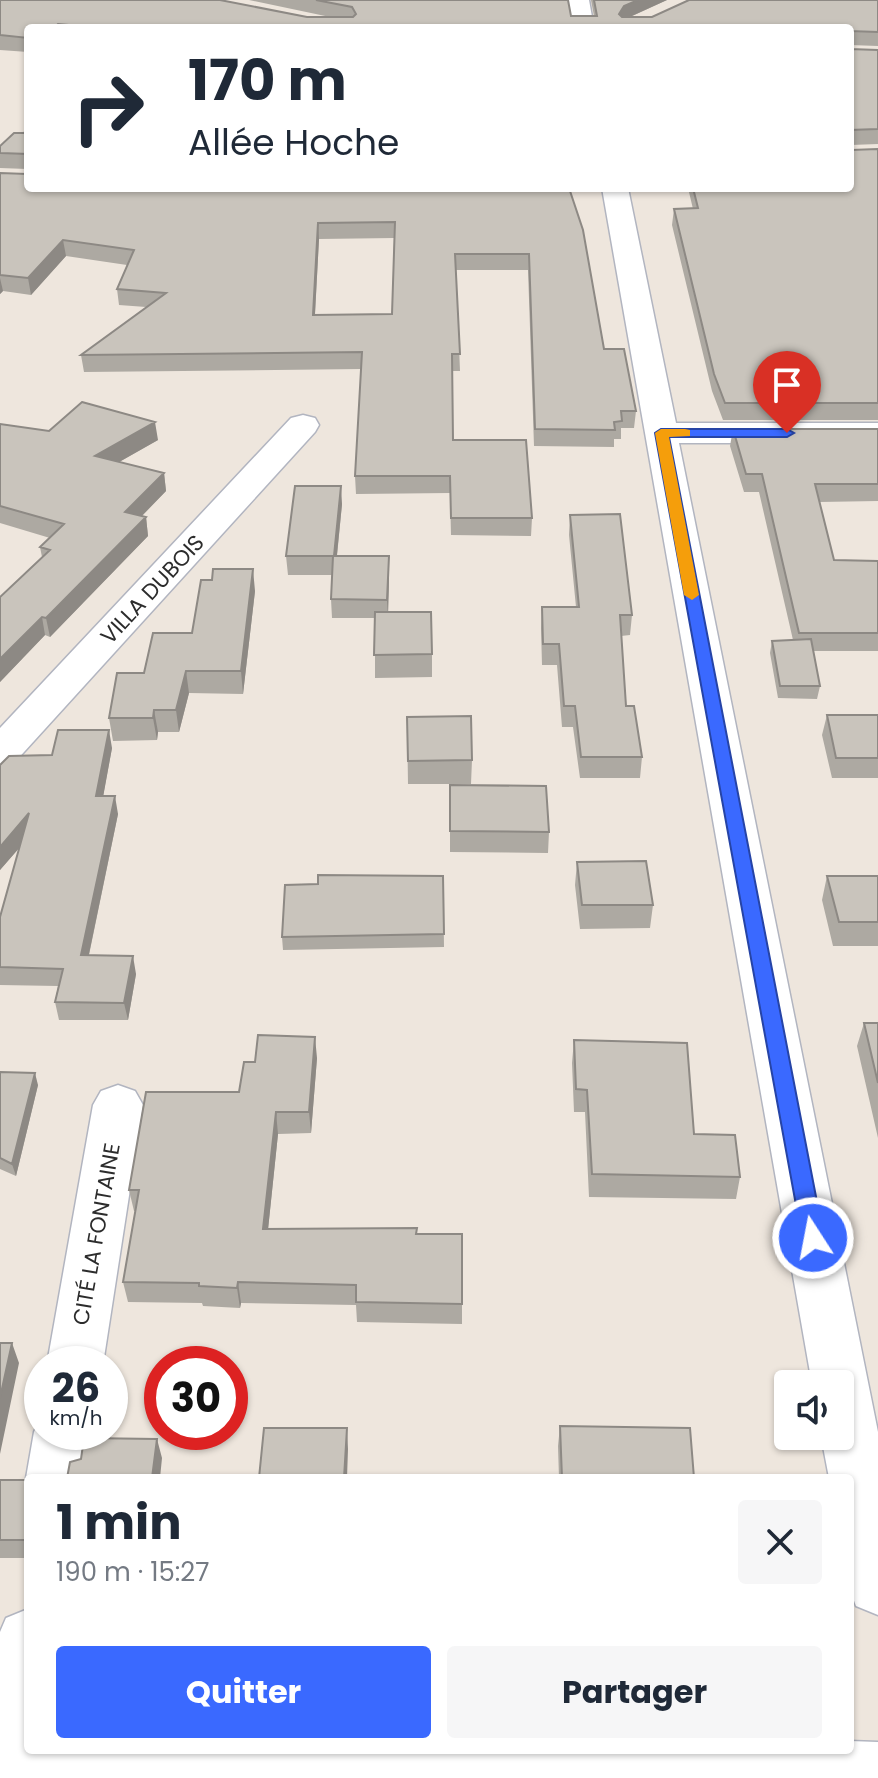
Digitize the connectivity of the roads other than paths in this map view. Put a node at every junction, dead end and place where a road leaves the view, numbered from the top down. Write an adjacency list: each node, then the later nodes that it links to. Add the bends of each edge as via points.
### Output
1 (578, 0): 2 (street)
2 (582, 24)
3 (616, 192): 5 (street)
4 (303, 425): 7 (street, VILLA DUBOIS)
5 (661, 433): 6 (street); 12 (street)
6 (878, 433)
7 (0, 753)
8 (118, 1105): 9 (street, CITÉ LA FONTAINE)
9 (78, 1346)
10 (60, 1450): 11 (street)
11 (56, 1474)
12 (878, 1584)
13 (24, 1659): 14 (street)
14 (4, 1756): 15 (street)
15 (878, 1775)

